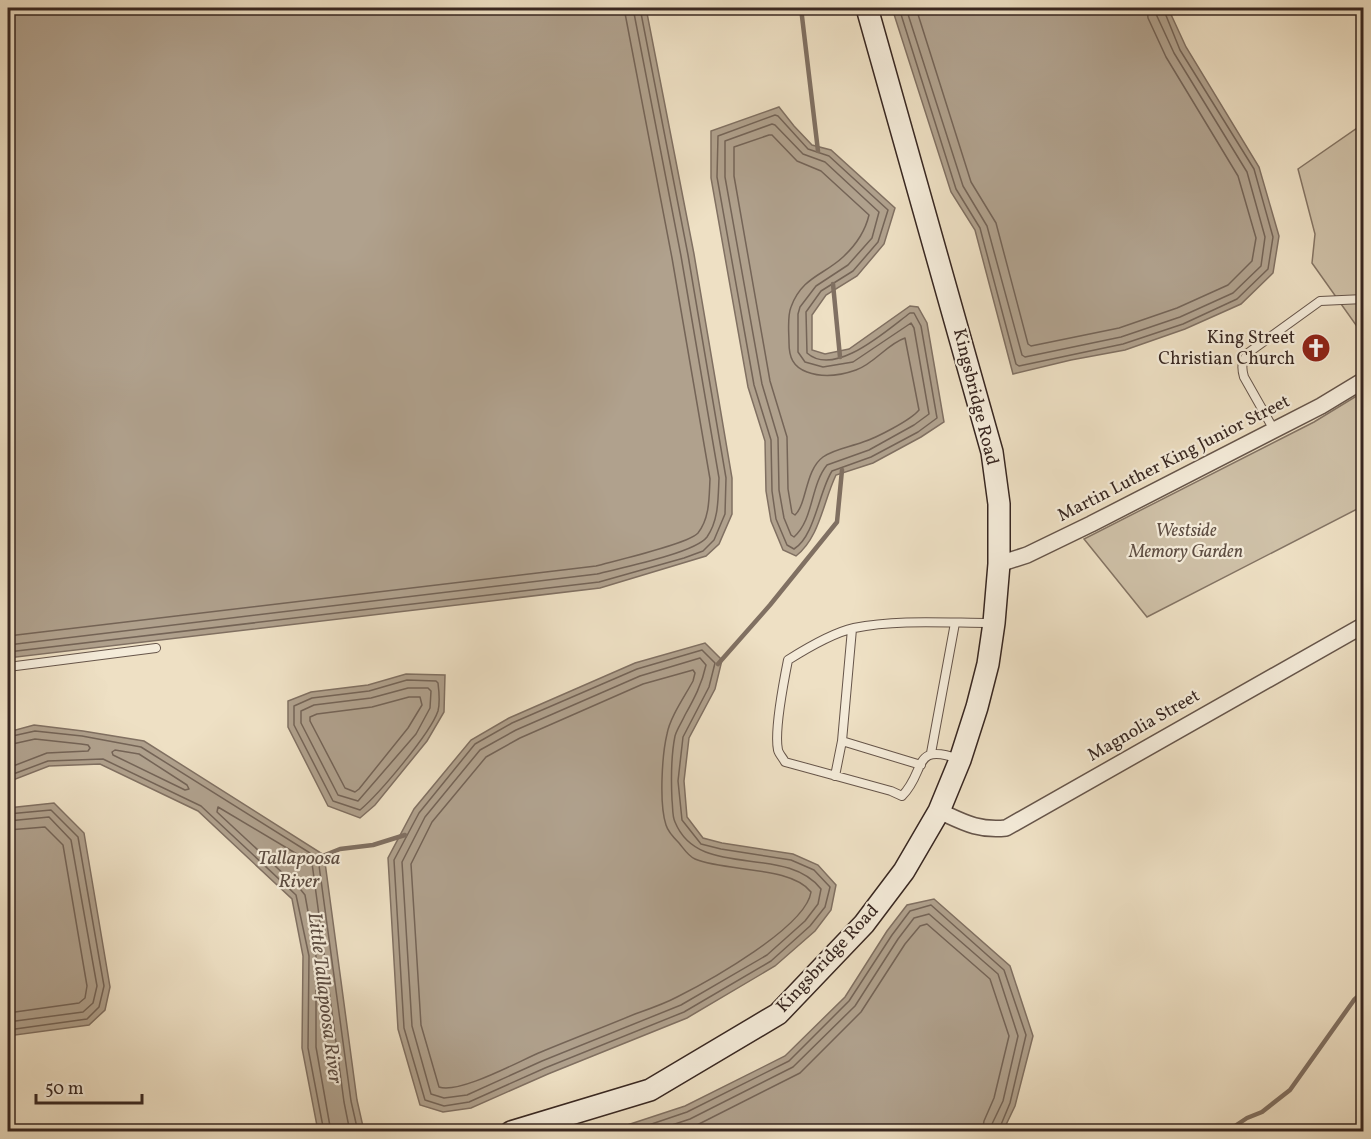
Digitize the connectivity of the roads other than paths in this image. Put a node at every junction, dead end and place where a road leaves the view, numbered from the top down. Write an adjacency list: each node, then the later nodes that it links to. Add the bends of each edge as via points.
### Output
1 (867, 8): 5 (street, Kingsbridge Road, via 986,423 999,504)
2 (1364, 298): 4 (lane, via 1320,301 1248,353 1243,361 1244,377)
3 (1364, 380): 4 (street, Martin Luther King Junior Street)
4 (1274, 430): 5 (street, Martin Luther King Junior Street, via 1027,555)
5 (999, 564): 7 (street, Kingsbridge Road)
6 (955, 623): 7 (lane); 9 (lane); 13 (lane)
7 (994, 623): 14 (street, Kingsbridge Road, via 988,664)
8 (1364, 625): 17 (street, Magnolia Street, via 1006,828 977,828)
9 (852, 629): 12 (lane); 16 (lane, via 788,660 780,712 778,751 785,762)
10 (156, 648): 11 (lane)
11 (8, 667)
12 (842, 741): 15 (lane); 16 (lane)
13 (931, 753): 14 (lane); 15 (lane)
14 (960, 760): 17 (street, Kingsbridge Road)
15 (921, 765): 16 (lane, via 902,796)
16 (836, 776)
17 (939, 811): 18 (street, Kingsbridge Road, via 904,871 864,924 778,1014 650,1090)
18 (511, 1131)

